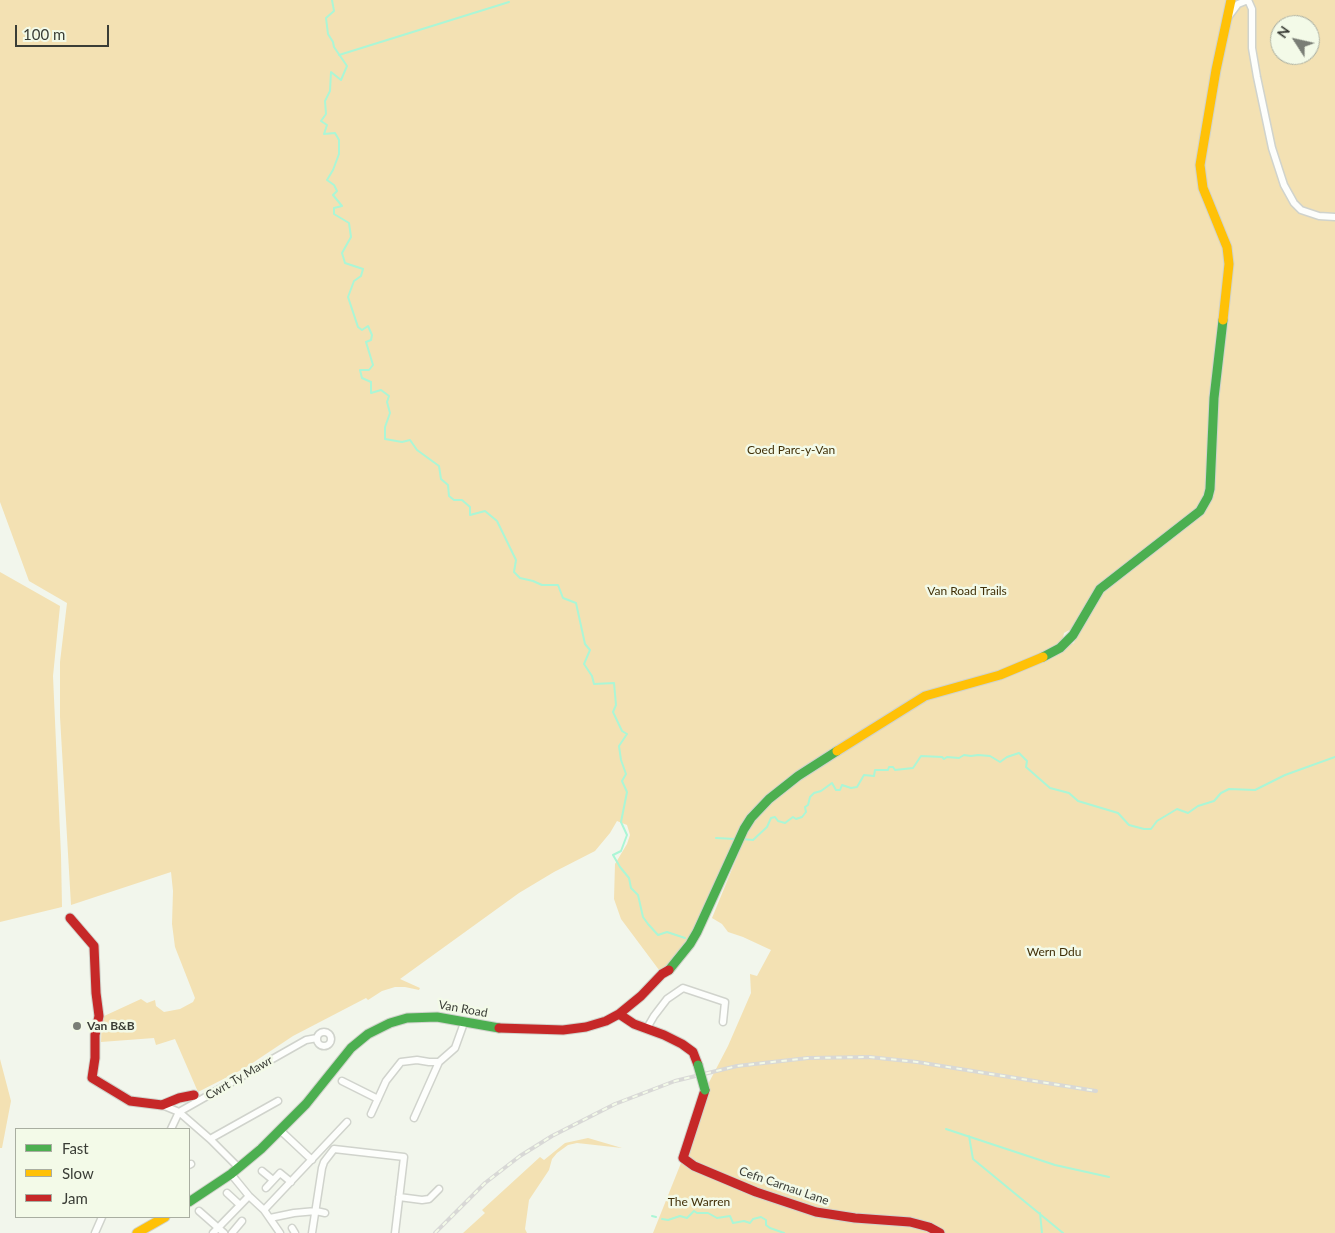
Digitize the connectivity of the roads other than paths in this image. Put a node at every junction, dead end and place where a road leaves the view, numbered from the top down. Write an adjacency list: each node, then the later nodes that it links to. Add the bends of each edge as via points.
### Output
1 (1231, 0): 3 (street, Van Road)
2 (1248, 0): 3 (street, via 1238,4); 4 (street, via 1252,9 1252,48 1257,77 1272,148 1284,185 1301,210)
3 (1227, 19): 6 (street, Van Road, via 1200,164 1203,188 1228,247 1229,264 1214,398 1210,489 1204,504 1191,519 1100,589 1073,635 1060,648 990,678 925,696 782,788 751,818 697,932 679,959)
4 (1335, 217)
5 (70, 918): 16 (street, via 94,946 99,1016 92,1078 130,1101)
6 (618, 1014): 8 (street, Van Road, via 586,1027 563,1030 503,1029); 9 (street)
7 (723, 1022): 9 (street, via 725,1002 683,988 667,999)
8 (464, 1023): 11 (street, via 456,1048); 22 (street, Van Road, via 437,1017 407,1018 368,1034 351,1048)
9 (647, 1028): 53 (street, Cefn Carnau Lane, bridge, via 682,1044 693,1052 698,1065 705,1090 683,1158 694,1166 816,1212 910,1222)
10 (317, 1038): 17 (street, Cwrt Ty Mawr, via 306,1040)
11 (439, 1062): 14 (street, via 401,1062 386,1081); 19 (street)
12 (342, 1081): 14 (street)
13 (194, 1094): 16 (street)
14 (378, 1099): 18 (street)
15 (278, 1101): 23 (street)
16 (162, 1105): 17 (street)
17 (179, 1112): 21 (street); 23 (street)
18 (371, 1114)
19 (414, 1118)
20 (347, 1122): 24 (street)
21 (171, 1128)
22 (281, 1132): 24 (street); 25 (street, Van Road)
23 (210, 1139): 25 (street)
24 (312, 1160): 29 (street)
25 (239, 1168): 27 (street, Van Road)
26 (262, 1171): 28 (street)
27 (231, 1174): 33 (street); 35 (street, Van Road)
28 (273, 1180): 29 (street, via 280,1173); 30 (street)
29 (291, 1182): 37 (street)
30 (266, 1188)
31 (438, 1189): 34 (street, via 429,1199)
32 (227, 1193): 36 (street)
33 (249, 1196): 36 (street); 37 (street)
34 (399, 1197): 39 (street, via 404,1158 334,1150 322,1168); 52 (street)
35 (190, 1201)
36 (240, 1205): 45 (street)
37 (264, 1210): 43 (street)
38 (199, 1211): 45 (street)
39 (316, 1211): 40 (street); 43 (street); 51 (street)
40 (326, 1213)
41 (102, 1218): 46 (street)
42 (163, 1218): 47 (street)
43 (270, 1218): 50 (street)
44 (242, 1221): 49 (street)
45 (216, 1230): 48 (street)
46 (95, 1233)
47 (137, 1233)
48 (224, 1233)
49 (232, 1233)
50 (280, 1233)
51 (312, 1233)
52 (394, 1233)
53 (940, 1233)

